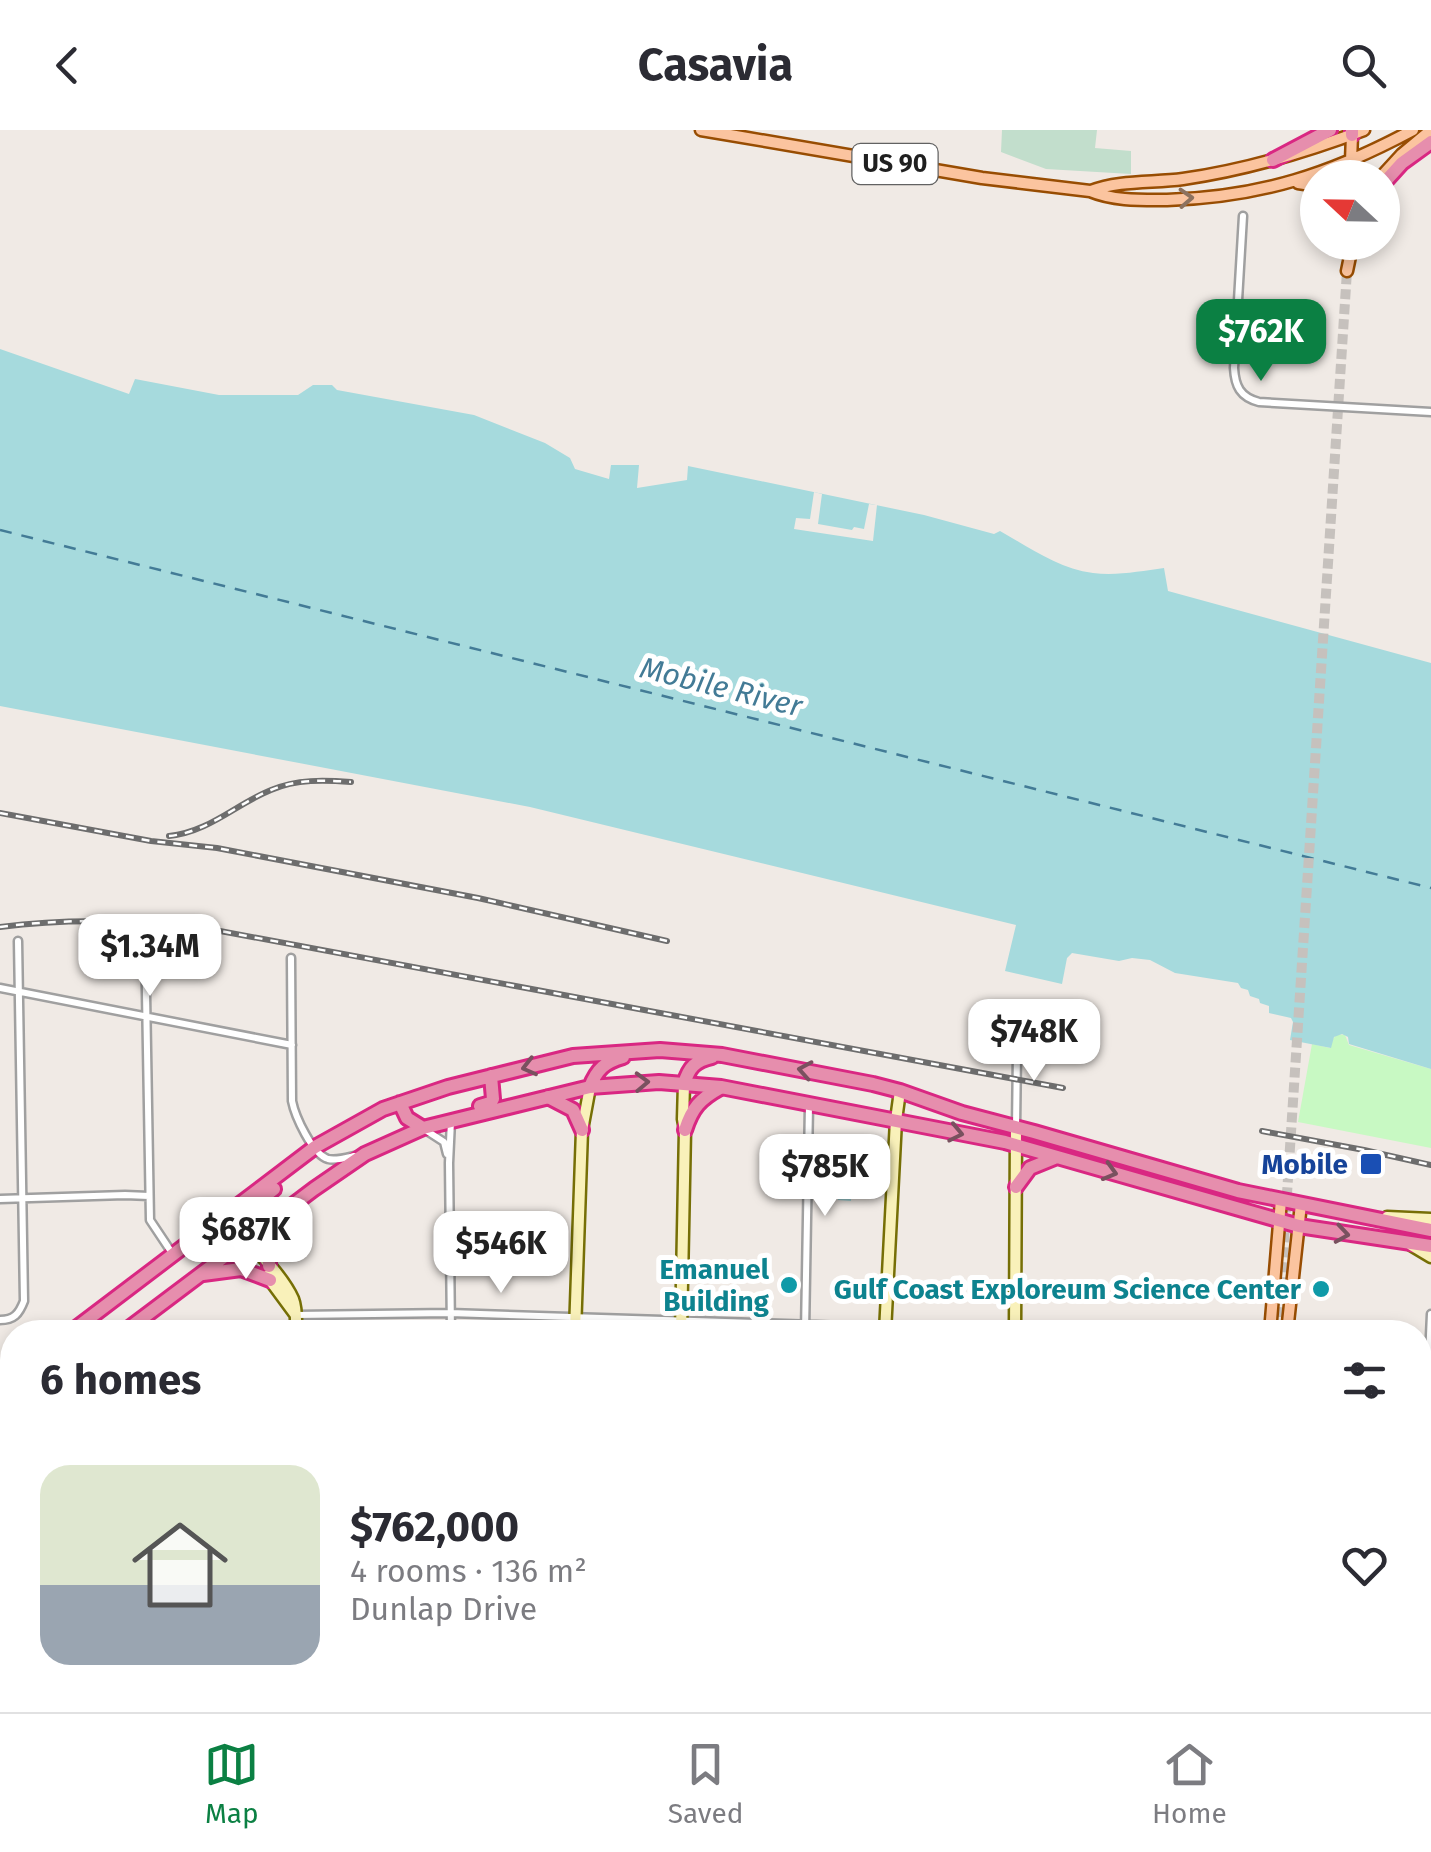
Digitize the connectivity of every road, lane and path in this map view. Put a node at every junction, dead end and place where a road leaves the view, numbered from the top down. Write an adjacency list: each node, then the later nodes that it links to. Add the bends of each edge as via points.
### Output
1 (701, 130): 15 (main road, US 90)
2 (1330, 130): 7 (highway)
3 (1413, 130): 9 (main road, US 90)
4 (1431, 130): 10 (main road)
5 (1356, 132): 7 (main road, US 90); 8 (main road)
6 (1431, 142): 11 (highway)
7 (1273, 160): 15 (main road, US 90)
8 (1352, 160)
9 (1356, 160)
10 (1397, 160)
11 (1400, 165)
12 (1300, 179): 13 (main road, US 90)
13 (1292, 182): 14 (main road); 15 (main road, US 90, one-way to 13, via 1179,199)
14 (1300, 183)
15 (1090, 192)
16 (1243, 216): 19 (street, via 1234,368 1243,395 1259,402)
17 (1348, 260): 18 (main road)
18 (1347, 268)
19 (1431, 412)
20 (146, 936): 25 (street)
21 (18, 941): 24 (street)
22 (291, 958): 27 (street)
23 (0, 988): 24 (street)
24 (20, 992): 25 (street); 52 (street)
25 (146, 1017): 27 (street); 51 (street)
26 (1020, 1037): 41 (street)
27 (292, 1044): 45 (street, via 294,1112)
28 (652, 1050): 29 (highway); 30 (highway, one-way to 30, via 572,1056); 31 (highway, via 679,1061); 32 (highway, via 610,1061)
29 (722, 1055): 31 (highway, via 690,1067); 34 (highway, one-way to 29)
30 (491, 1076): 36 (highway); 38 (highway, via 492,1102)
31 (684, 1084): 32 (highway, one-way to 31); 33 (highway); 43 (street)
32 (590, 1087): 35 (highway); 42 (street)
33 (721, 1088): 37 (highway); 43 (highway, via 696,1105)
34 (900, 1091): 39 (street); 41 (highway)
35 (546, 1096): 38 (highway); 42 (highway, via 573,1110)
36 (400, 1103): 40 (highway); 45 (highway)
37 (810, 1105): 39 (highway); 81 (street)
38 (451, 1120): 40 (highway); 49 (street)
39 (896, 1120): 44 (highway, one-way to 44); 82 (street)
40 (423, 1128): 46 (highway); 49 (street, via 444,1142)
41 (1016, 1128): 44 (street); 54 (highway)
42 (582, 1130): 72 (street)
43 (685, 1130): 80 (street)
44 (1016, 1145): 48 (highway); 50 (street)
45 (315, 1148): 46 (street, via 332,1160); 47 (highway)
46 (365, 1154): 56 (highway)
47 (302, 1157): 62 (highway, via 246,1212); 65 (highway)
48 (1058, 1157): 50 (highway, via 1030,1168); 59 (highway, one-way to 59)
49 (449, 1160): 70 (street)
50 (1016, 1187): 83 (street)
51 (149, 1196): 52 (street); 65 (street, via 150,1220)
52 (24, 1198): 53 (street); 73 (street, via 24,1302 19,1314)
53 (0, 1199)
54 (1280, 1200): 55 (highway); 59 (main road)
55 (1301, 1204): 57 (highway); 60 (main road)
56 (282, 1213): 62 (highway); 67 (highway, via 269,1242)
57 (1370, 1218): 58 (street); 61 (highway)
58 (1431, 1218)
59 (1279, 1221): 60 (highway); 84 (main road)
60 (1299, 1226): 63 (highway, one-way to 63); 85 (main road)
61 (1431, 1230)
62 (244, 1241): 67 (street); 68 (highway); 69 (highway, via 232,1233 212,1236 148,1283)
63 (1406, 1242): 64 (highway); 66 (street)
64 (1431, 1246)
65 (173, 1254): 69 (highway)
66 (1431, 1257)
67 (270, 1273): 68 (highway); 71 (street)
68 (200, 1274): 75 (highway)
69 (119, 1295): 74 (highway)
70 (450, 1313): 71 (street); 72 (street); 77 (street)
71 (296, 1315): 76 (street)
72 (576, 1316): 78 (street); 79 (street)
73 (0, 1320)
74 (87, 1320)
75 (143, 1320)
76 (296, 1320)
77 (450, 1320)
78 (576, 1320)
79 (614, 1320)
80 (681, 1320)
81 (805, 1320)
82 (886, 1320)
83 (1015, 1320)
84 (1271, 1320)
85 (1288, 1320)

